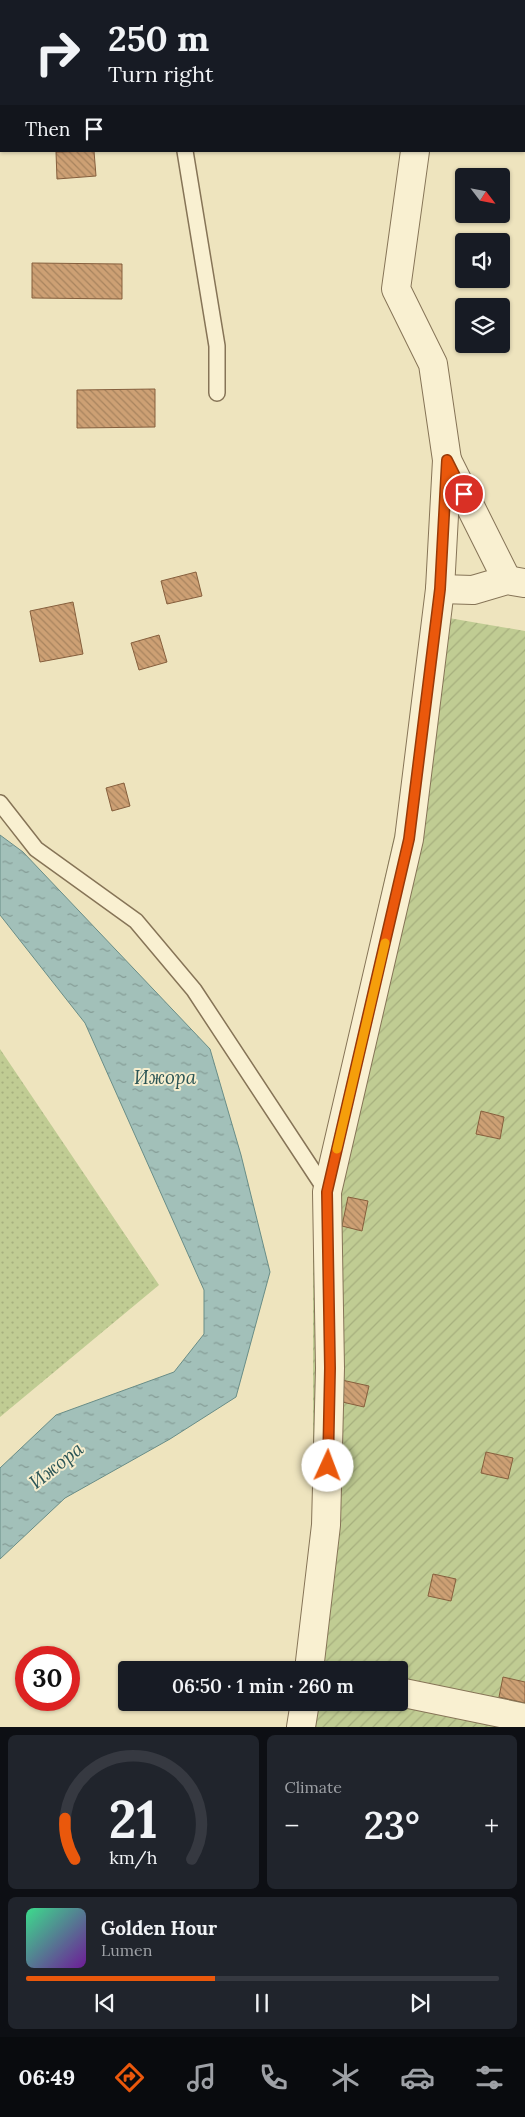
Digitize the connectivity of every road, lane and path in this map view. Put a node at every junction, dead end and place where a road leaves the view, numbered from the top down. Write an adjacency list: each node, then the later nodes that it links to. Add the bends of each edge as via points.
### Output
1 (185, 152): 3 (lane, via 217,346)
2 (415, 152): 4 (street, via 396,289 433,364)
3 (217, 393)
4 (447, 460): 5 (street); 6 (street)
5 (516, 582): 6 (street, via 473,590)
6 (440, 589): 8 (street, via 409,839)
7 (0, 803): 8 (lane, via 36,849 136,921 148,934 194,990)
8 (327, 1192): 9 (street, via 330,1368 326,1525)
9 (310, 1661)
10 (408, 1694): 12 (street)
11 (304, 1711): 13 (street)
12 (525, 1718)
13 (301, 1727)

